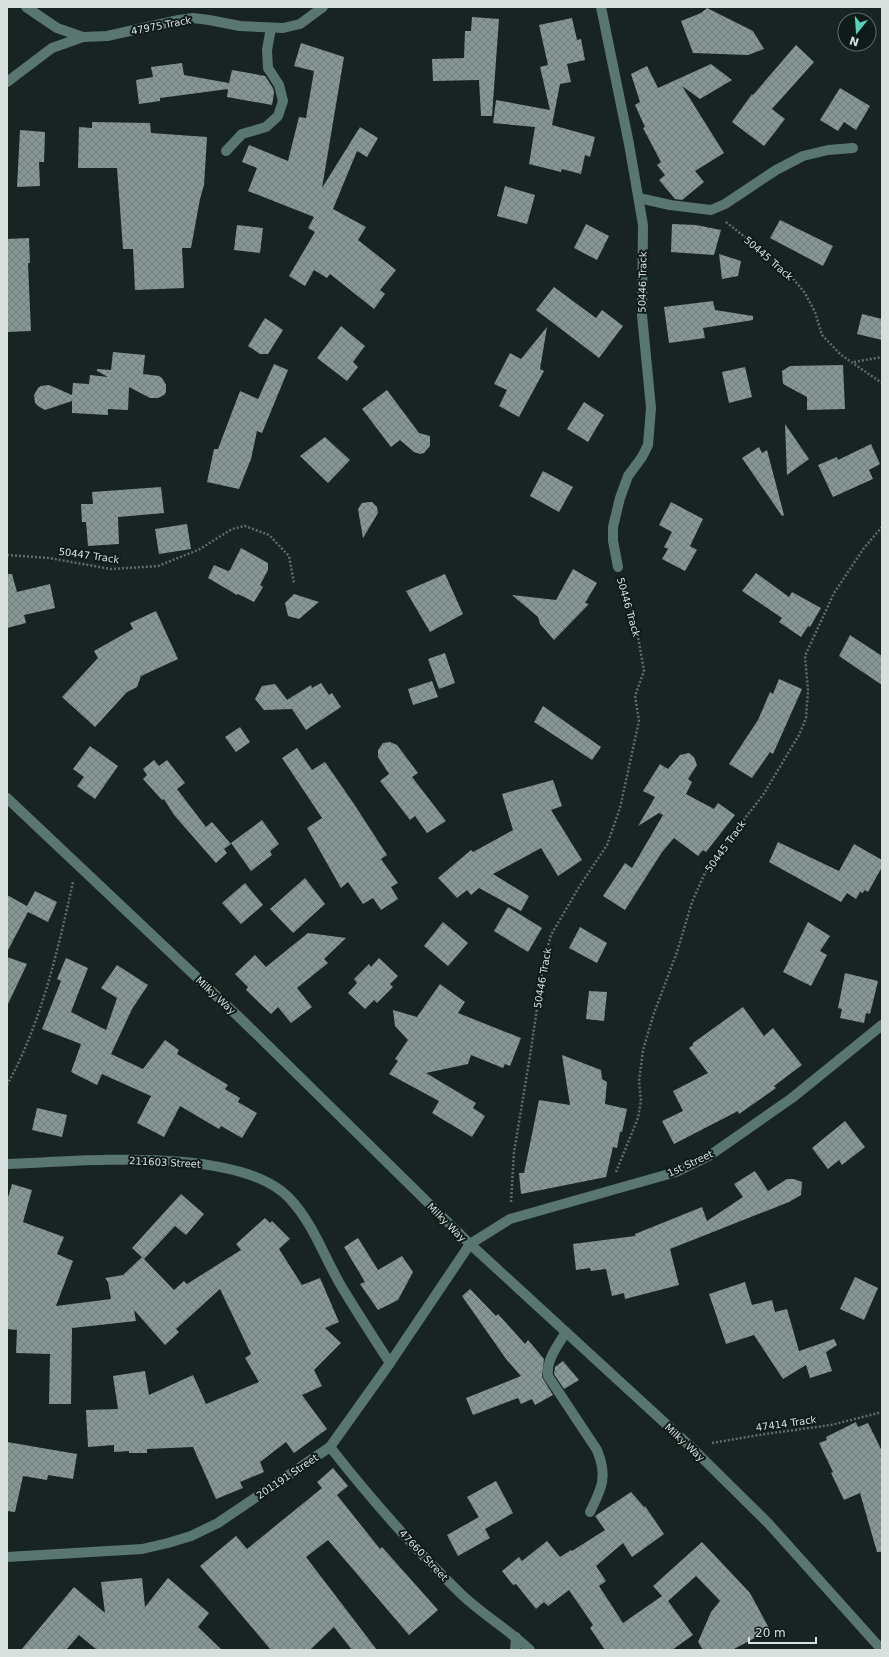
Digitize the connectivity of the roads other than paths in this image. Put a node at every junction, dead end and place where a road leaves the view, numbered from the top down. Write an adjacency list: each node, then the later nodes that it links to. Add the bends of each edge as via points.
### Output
1 (26, 7): 5 (street, via 58,28)
2 (323, 7): 4 (street, 47975 Track, via 300,24)
3 (601, 7): 9 (street, 50446 Track)
4 (271, 28): 5 (street, 47975 Track, via 193,18 107,36); 8 (street, via 267,50 268,68 279,85 282,101 278,116 266,127 242,134)
5 (83, 37): 6 (street, 47975 Track, via 52,48)
6 (7, 82)
7 (853, 148): 9 (street, via 803,156 711,210)
8 (226, 151)
9 (639, 198): 10 (street, 50446 Track, via 643,225 642,315 650,386 650,422 648,445 628,476 613,527)
10 (618, 567)
11 (7, 798): 14 (street, Milky Way, via 243,1021)
12 (882, 1025): 14 (street, 1st Street, via 792,1098 709,1156 676,1172 510,1219)
13 (7, 1164): 16 (street, 211603 Street, via 143,1160 190,1162 266,1180 292,1200 310,1226 340,1284)
14 (470, 1244): 15 (street, Milky Way); 16 (street, 201191 Street)
15 (566, 1332): 18 (street, via 547,1369 548,1376 601,1459 602,1488); 23 (street, Milky Way, via 691,1447 768,1524)
16 (390, 1363): 17 (street, 201191 Street)
17 (330, 1447): 19 (street, 201191 Street, via 218,1523 191,1536 142,1549); 20 (street, 47660 Street, via 368,1495 460,1594)
18 (590, 1512)
19 (7, 1557)
20 (516, 1637): 21 (street); 22 (street, 47660 Street)
21 (515, 1650)
22 (530, 1650)
23 (882, 1650)

